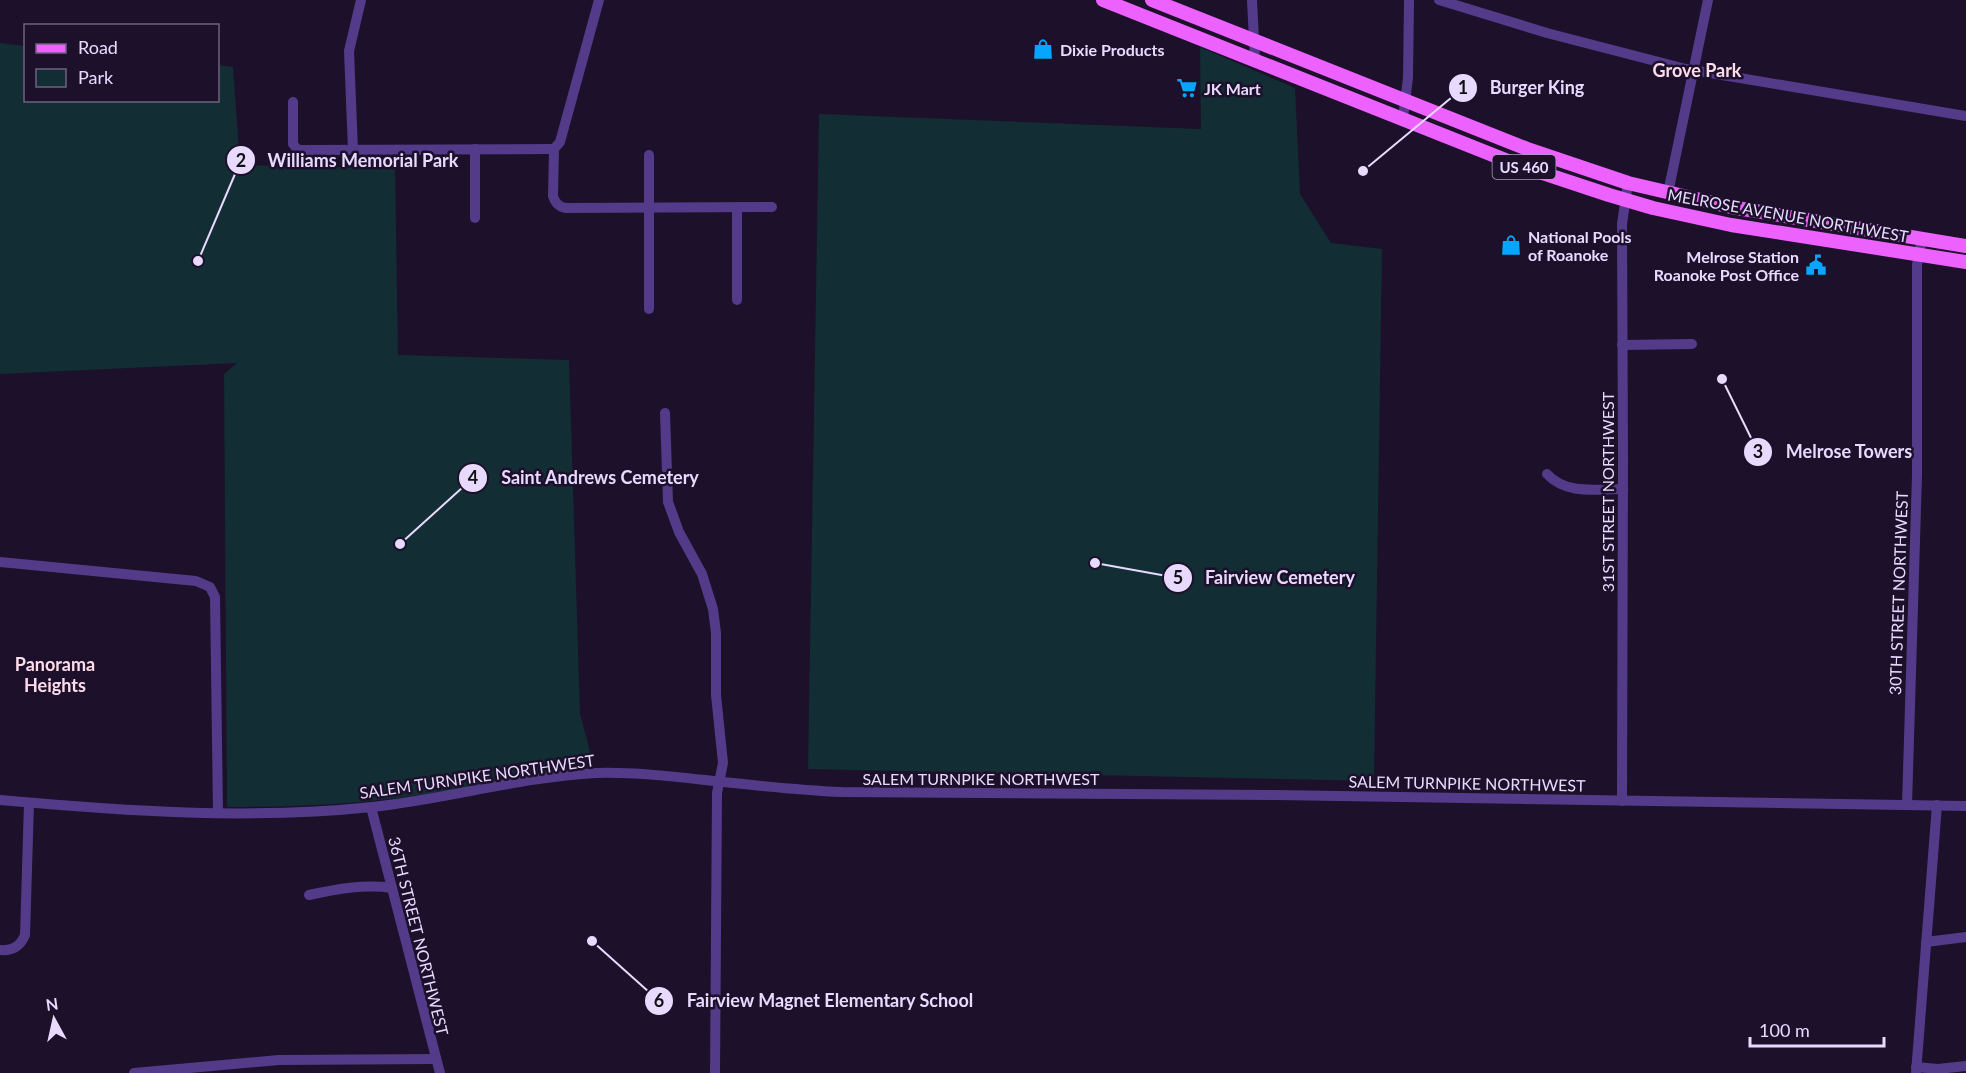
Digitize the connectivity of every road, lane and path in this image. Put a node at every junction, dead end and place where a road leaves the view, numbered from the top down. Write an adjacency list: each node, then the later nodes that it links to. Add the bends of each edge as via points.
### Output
1 (362, 0): 18 (street, via 349,51)
2 (598, 0): 17 (street, via 560,142)
3 (1103, 0): 10 (main road, MELROSE AVENUE NORTHWEST / US 460)
4 (1152, 0): 9 (main road, MELROSE AVENUE NORTHWEST / US 460)
5 (1252, 0): 9 (street)
6 (1409, 0): 12 (street)
7 (1439, 0): 11 (street, via 1547,33)
8 (1708, 0): 11 (street)
9 (1254, 40): 10 (street); 12 (main road, MELROSE AVENUE NORTHWEST / US 460)
10 (1255, 60): 15 (main road, MELROSE AVENUE NORTHWEST / US 460)
11 (1692, 70): 14 (street); 21 (street)
12 (1406, 101): 15 (street); 20 (main road, MELROSE AVENUE NORTHWEST / US 460, via 1540,154)
13 (293, 102): 18 (street, via 293,144 297,149)
14 (1966, 116)
15 (1403, 118): 22 (main road, MELROSE AVENUE NORTHWEST / US 460, via 1518,165)
16 (475, 149): 17 (street); 18 (street); 26 (street)
17 (554, 149): 25 (street, via 553,196 558,206)
18 (353, 150)
19 (649, 155): 25 (street)
20 (1628, 183): 21 (main road, MELROSE AVENUE NORTHWEST / US 460); 22 (street, 31ST STREET NORTHWEST)
21 (1668, 193): 27 (main road, MELROSE AVENUE NORTHWEST / US 460)
22 (1625, 200): 29 (main road, MELROSE AVENUE NORTHWEST / US 460, via 1731,225); 34 (street, 31ST STREET NORTHWEST)
23 (737, 207): 24 (street); 25 (street); 31 (street)
24 (772, 207)
25 (650, 208): 32 (street)
26 (475, 218)
27 (1922, 238): 28 (main road, MELROSE AVENUE NORTHWEST / US 460); 29 (street, 30TH STREET NORTHWEST)
28 (1966, 246)
29 (1918, 254): 30 (main road, MELROSE AVENUE NORTHWEST / US 460); 43 (street, 30TH STREET NORTHWEST, via 1917,475)
30 (1966, 262)
31 (737, 300)
32 (649, 309)
33 (1692, 344): 34 (street)
34 (1622, 345): 37 (street, 31ST STREET NORTHWEST)
35 (665, 413): 39 (street, via 668,502 702,574 713,609 723,763)
36 (1547, 474): 37 (street, via 1560,485 1574,489)
37 (1623, 489): 41 (street, 31ST STREET NORTHWEST)
38 (0, 562): 47 (street, via 196,581 214,591)
39 (719, 782): 41 (street, SALEM TURNPIKE NORTHWEST, via 841,792); 46 (street, SALEM TURNPIKE NORTHWEST, via 655,775 563,776); 58 (street)
40 (0, 800): 42 (street, SALEM TURNPIKE NORTHWEST)
41 (1622, 801): 43 (street, SALEM TURNPIKE NORTHWEST)
42 (29, 802): 47 (street, SALEM TURNPIKE NORTHWEST); 52 (street, via 25,935 19,946)
43 (1906, 805): 44 (street, SALEM TURNPIKE NORTHWEST)
44 (1937, 806): 45 (street, SALEM TURNPIKE NORTHWEST); 51 (street)
45 (1966, 806)
46 (371, 807): 47 (street, SALEM TURNPIKE NORTHWEST); 48 (street, 36TH STREET NORTHWEST)
47 (218, 813)
48 (392, 888): 49 (street, via 366,885); 53 (street, 36TH STREET NORTHWEST)
49 (309, 895)
50 (1966, 938): 51 (street)
51 (1926, 942): 55 (street)
52 (3, 950)
53 (436, 1059): 56 (street, via 279,1060); 57 (street, 36TH STREET NORTHWEST)
54 (1966, 1066): 55 (street)
55 (1916, 1070)
56 (134, 1073)
57 (440, 1073)
58 (715, 1073)

